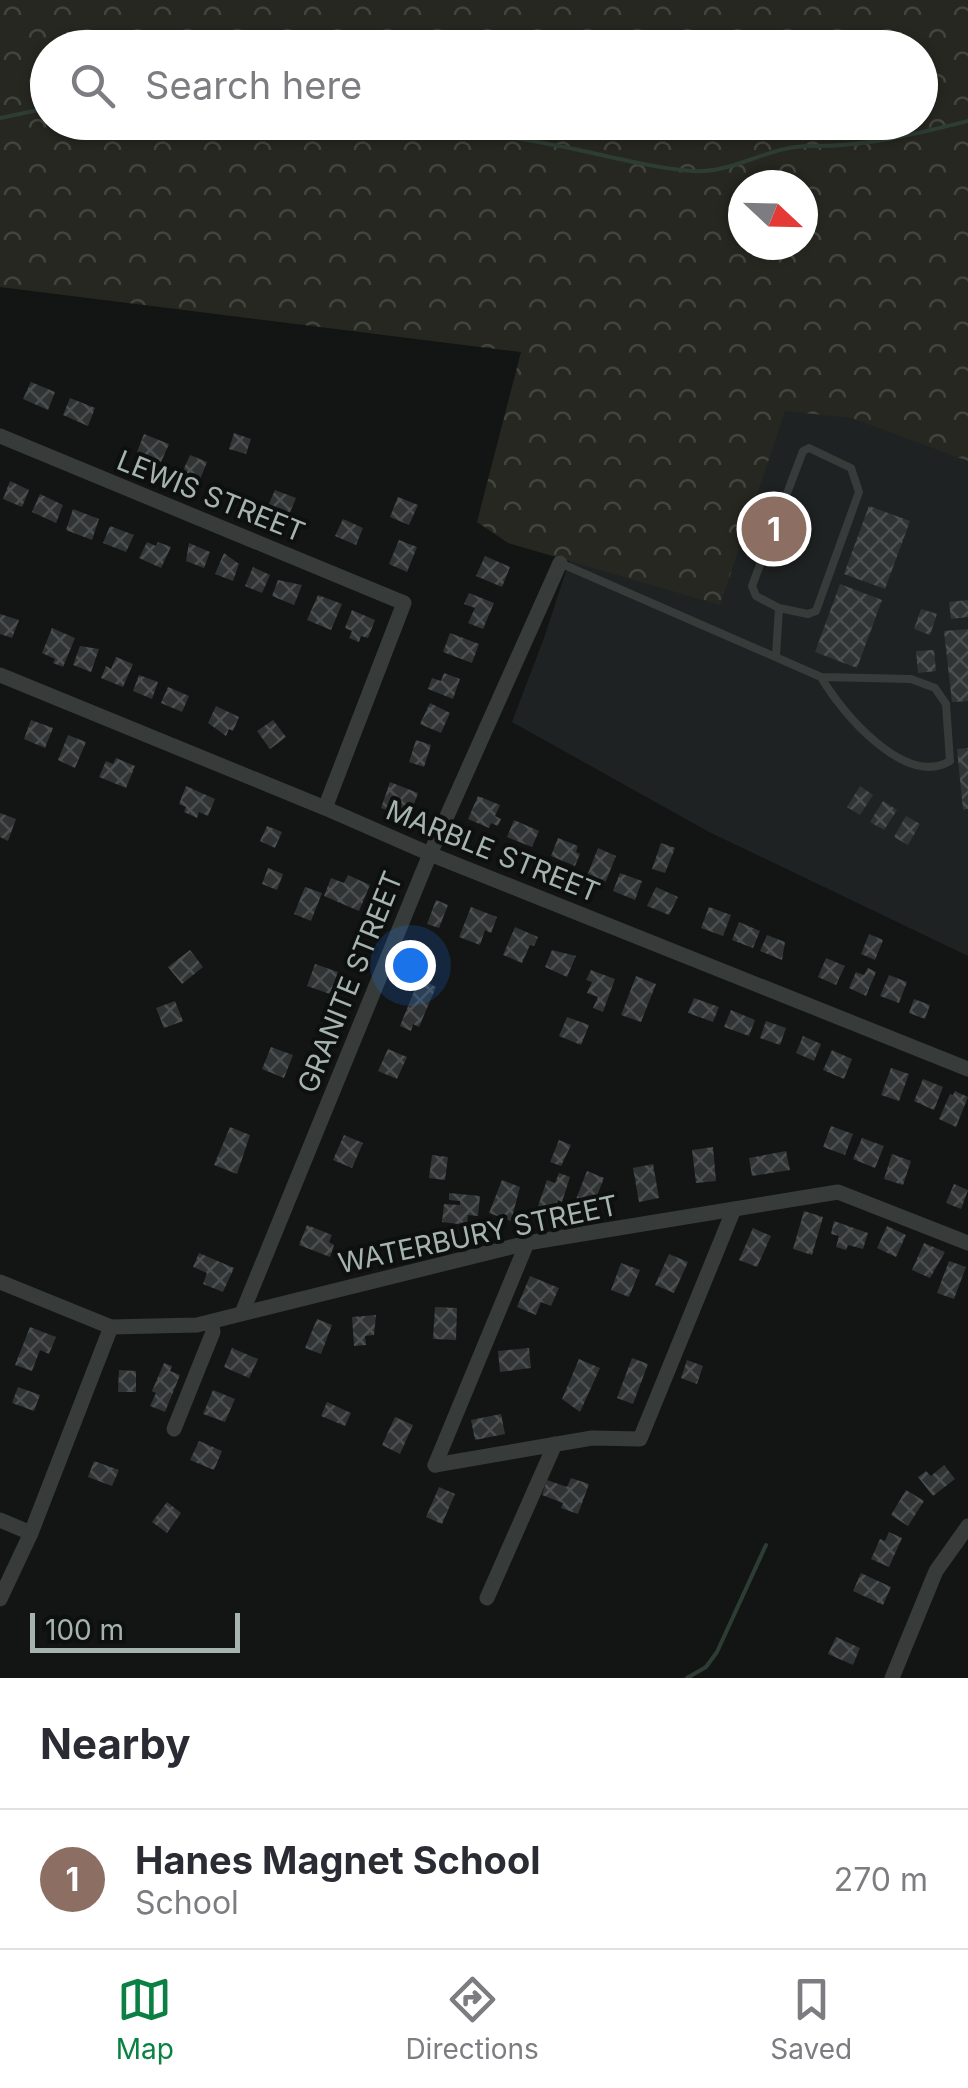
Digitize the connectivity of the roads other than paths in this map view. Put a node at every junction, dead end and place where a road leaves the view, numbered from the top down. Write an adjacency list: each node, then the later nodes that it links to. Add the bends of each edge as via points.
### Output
1 (0, 436): 7 (street, LEWIS STREET, via 404,602)
2 (560, 563): 4 (lane); 8 (street, GRANITE STREET)
3 (779, 608): 3 (lane, via 816,611 859,492 852,468 809,448 752,586 756,596); 4 (lane)
4 (776, 656): 6 (lane)
5 (0, 674): 7 (street, MARBLE STREET)
6 (821, 676): 6 (lane, via 911,679 935,688 946,704 950,762 924,767 884,748 857,726)
7 (325, 808): 8 (street, MARBLE STREET)
8 (430, 854): 9 (street, MARBLE STREET); 14 (street, GRANITE STREET)
9 (968, 1068)
10 (734, 1209): 11 (street, WATERBURY STREET); 12 (street, WATERBURY STREET, via 838,1192); 18 (street, via 640,1439)
11 (527, 1243): 14 (street, WATERBURY STREET); 18 (street, via 436,1465)
12 (968, 1243)
13 (0, 1282): 16 (street, WATERBURY STREET)
14 (242, 1314): 15 (street, WATERBURY STREET)
15 (211, 1322): 16 (street, WATERBURY STREET); 17 (street)
16 (111, 1327): 21 (street)
17 (174, 1429)
18 (555, 1444): 23 (street)
19 (0, 1520): 21 (street)
20 (968, 1526): 24 (street, via 936,1571)
21 (31, 1533): 22 (street)
22 (0, 1598)
23 (486, 1598)
24 (892, 1678)

